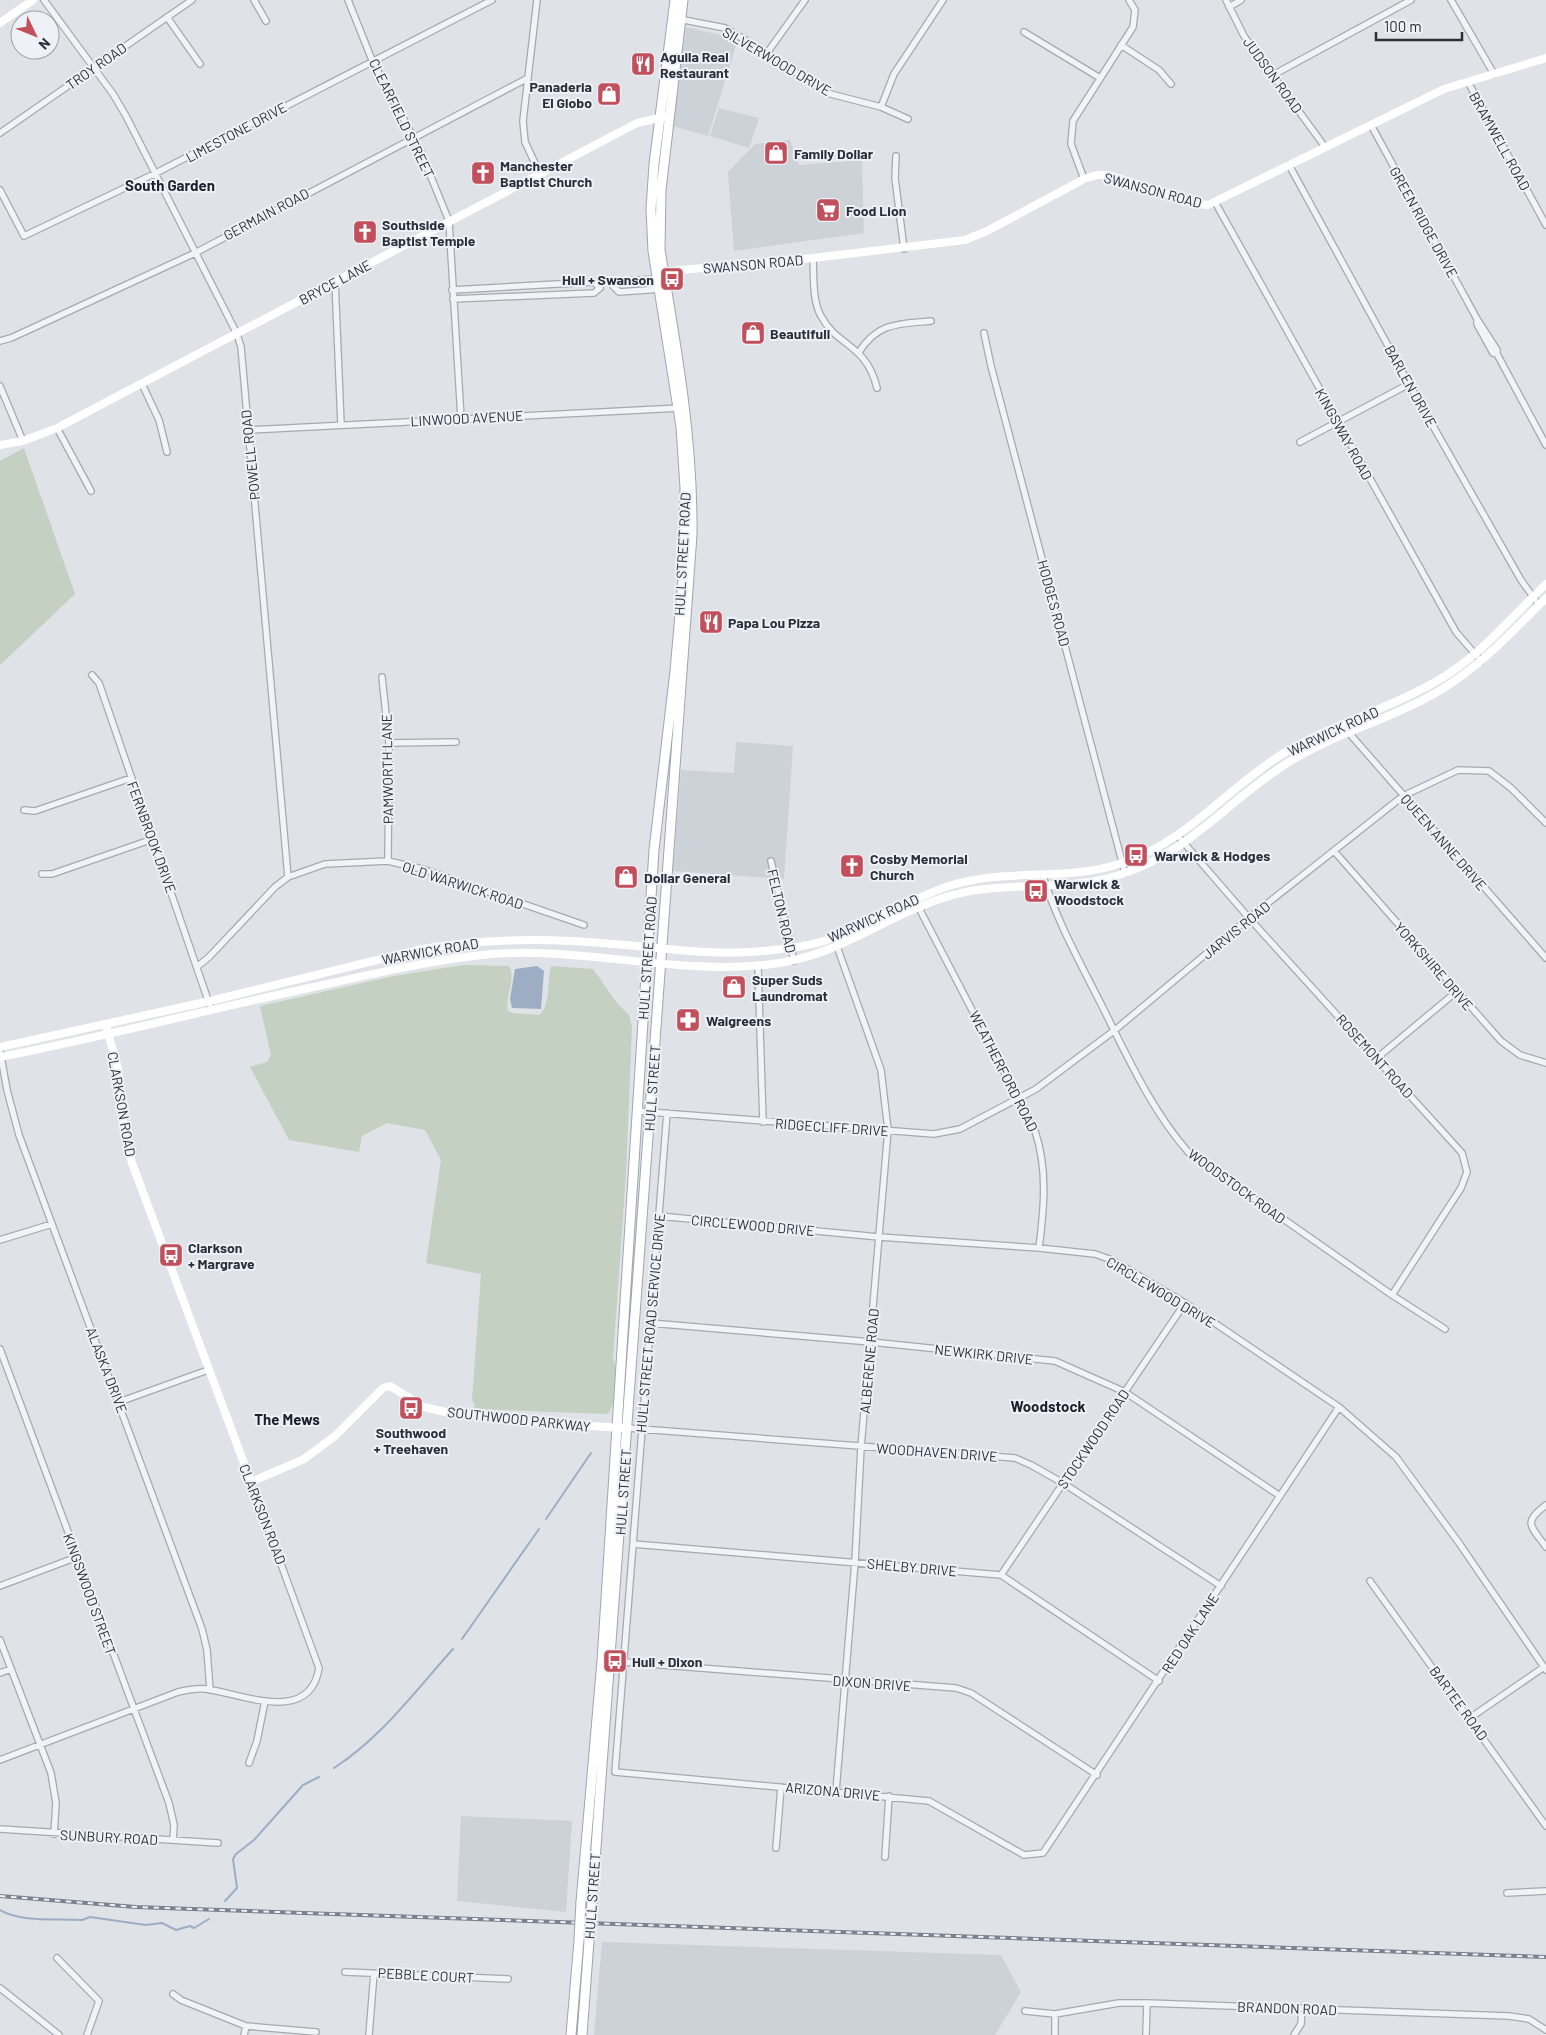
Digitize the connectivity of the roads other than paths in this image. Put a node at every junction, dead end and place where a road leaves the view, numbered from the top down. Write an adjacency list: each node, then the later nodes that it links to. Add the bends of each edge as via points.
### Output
1 (33, 0): 21 (main road)
2 (44, 0): 28 (street, POWELL ROAD)
3 (192, 0): 18 (street, TROY ROAD)
4 (254, 0): 20 (street)
5 (348, 0): 26 (street, CLEARFIELD STREET)
6 (492, 0): 26 (street, LIMESTONE DRIVE)
7 (537, 0): 31 (street)
8 (675, 0): 19 (main road, HULL STREET ROAD)
9 (683, 0): 19 (main road, HULL STREET ROAD)
10 (805, 0): 24 (street)
11 (943, 0): 35 (street, via 894,74)
12 (1129, 0): 23 (street, via 1135,10 1135,21)
13 (1226, 0): 17 (street, JUDSON ROAD)
14 (1240, 0): 17 (street)
15 (1410, 0): 30 (street)
16 (1451, 0): 29 (street, BRAMWELL ROAD)
17 (1229, 7): 30 (street, JUDSON ROAD, via 1244,36)
18 (167, 17): 27 (street); 28 (street, TROY ROAD)
19 (677, 18): 24 (street, SILVERWOOD DRIVE, via 725,28); 36 (main road, HULL STREET ROAD)
20 (266, 21)
21 (0, 23)
22 (1024, 32): 32 (street)
23 (1122, 45): 32 (street); 34 (street, via 1159,70)
24 (767, 53): 35 (street, SILVERWOOD DRIVE, via 827,93)
25 (1546, 58): 29 (main road, SWANSON ROAD)
26 (372, 60): 40 (street, CLEARFIELD STREET); 44 (street, LIMESTONE DRIVE)
27 (200, 64)
28 (94, 68): 39 (street, TROY ROAD); 44 (street, POWELL ROAD, via 118,101)
29 (1494, 74): 33 (main road, SWANSON ROAD)
30 (1273, 76): 41 (street, JUDSON ROAD)
31 (528, 78): 40 (street, GERMAIN ROAD); 45 (street, via 523,122 525,142)
32 (1100, 78): 46 (street, via 1076,113 1071,129 1072,150)
33 (1468, 82): 38 (main road, SWANSON ROAD, via 1444,89); 50 (street, BRAMWELL ROAD)
34 (1171, 84)
35 (881, 107): 37 (street, SILVERWOOD DRIVE)
36 (665, 117): 45 (main road, BRYCE LANE, via 637,123); 54 (main road, HULL STREET ROAD, via 660,210)
37 (908, 119)
38 (1371, 125): 41 (main road, SWANSON ROAD); 76 (street, GREEN RIDGE DRIVE)
39 (0, 133)
40 (414, 137): 49 (street, CLEARFIELD STREET); 52 (street, GERMAIN ROAD)
41 (1325, 147): 43 (main road, SWANSON ROAD)
42 (896, 156): 51 (street, via 895,178)
43 (1289, 164): 48 (main road, SWANSON ROAD); 64 (street, BARLEN DRIVE)
44 (156, 174): 47 (street, LIMESTONE DRIVE, via 24,236); 52 (street, POWELL ROAD)
45 (540, 174): 49 (main road, BRYCE LANE)
46 (1084, 179): 48 (main road, SWANSON ROAD, via 1106,175 1198,204); 51 (main road, SWANSON ROAD, via 972,238)
47 (0, 190)
48 (1215, 202): 69 (street, KINGSWAY ROAD)
49 (449, 221): 55 (main road, BRYCE LANE); 56 (street, CLEARFIELD STREET)
50 (1546, 225)
51 (904, 249): 53 (main road, SWANSON ROAD)
52 (195, 253): 60 (street, POWELL ROAD); 61 (street, GERMAIN ROAD)
53 (813, 258): 54 (main road, SWANSON ROAD); 62 (street, via 820,316 829,328)
54 (661, 280): 54 (street, via 619,281 613,286 619,292); 67 (main road, HULL STREET ROAD)
55 (335, 281): 60 (main road, BRYCE LANE); 70 (street)
56 (452, 290): 57 (street, CLEARFIELD STREET); 57 (street, via 594,282 600,288 594,293)
57 (453, 299): 68 (street, CLEARFIELD STREET)
58 (931, 321): 62 (street, via 882,328)
59 (984, 333): 101 (street, HODGES ROAD)
60 (237, 334): 63 (main road, BRYCE LANE); 72 (street, POWELL ROAD)
61 (0, 341)
62 (859, 352): 66 (street, via 870,367)
63 (142, 384): 71 (main road, BRYCE LANE); 77 (street, via 159,420)
64 (1409, 384): 69 (street); 80 (street, BARLEN DRIVE)
65 (0, 386): 73 (street)
66 (877, 388)
67 (682, 407): 68 (street, LINWOOD AVENUE); 111 (main road, HULL STREET ROAD, via 686,488 684,569); 114 (main road, HULL STREET ROAD, via 692,473 692,535)
68 (461, 418): 70 (street, LINWOOD AVENUE)
69 (1337, 422): 74 (street); 83 (street, KINGSWAY ROAD, via 1456,632)
70 (341, 424): 72 (street, LINWOOD AVENUE)
71 (57, 428): 73 (main road, BRYCE LANE); 78 (street)
72 (247, 430): 105 (street, POWELL ROAD)
73 (23, 441): 75 (main road, BRYCE LANE)
74 (1300, 442)
75 (0, 445)
76 (1546, 445)
77 (166, 452)
78 (91, 491)
79 (1546, 584): 80 (main road, WARWICK ROAD)
80 (1533, 597): 82 (street, BARLEN DRIVE); 83 (main road, WARWICK ROAD)
81 (1546, 598): 82 (main road, WARWICK ROAD)
82 (1539, 605): 84 (main road, WARWICK ROAD)
83 (1474, 654): 84 (street, KINGSWAY ROAD); 87 (main road, WARWICK ROAD, via 1430,686)
84 (1481, 661): 88 (main road, WARWICK ROAD, via 1430,696)
85 (92, 675): 91 (street, FERNBROOK DRIVE, via 99,684)
86 (382, 677): 90 (street, PAMWORTH LANE)
87 (1342, 724): 88 (street, QUEEN ANNE DRIVE); 95 (main road, WARWICK ROAD, via 1268,764)
88 (1350, 733): 92 (street, QUEEN ANNE DRIVE); 97 (main road, WARWICK ROAD, via 1308,751 1273,772)
89 (456, 742): 90 (street)
90 (389, 743): 99 (street, PAMWORTH LANE)
91 (131, 778): 93 (street, via 35,811); 96 (street, FERNBROOK DRIVE)
92 (1403, 796): 94 (street, JARVIS ROAD, via 1458,770 1489,772 1511,788); 98 (street, JARVIS ROAD); 115 (street, QUEEN ANNE DRIVE)
93 (24, 810)
94 (1546, 823)
95 (1178, 836): 97 (street, ROSEMONT ROAD); 101 (main road, WARWICK ROAD, via 1145,855)
96 (153, 839): 103 (street, via 52,874); 119 (street, FERNBROOK DRIVE)
97 (1185, 844): 102 (main road, WARWICK ROAD, via 1158,860); 108 (street, ROSEMONT ROAD)
98 (1334, 852): 108 (street, JARVIS ROAD); 121 (street, YORKSHIRE DRIVE)
99 (388, 861): 105 (street, OLD WARWICK ROAD, via 325,864); 109 (street, OLD WARWICK ROAD, via 422,869)
100 (771, 861): 113 (street, FELTON ROAD)
101 (1123, 863): 102 (street, HODGES ROAD); 104 (main road, WARWICK ROAD, via 1086,873)
102 (1125, 873): 106 (main road, WARWICK ROAD, via 1078,884)
103 (42, 874)
104 (1043, 876): 106 (street, WOODSTOCK ROAD); 110 (main road, WARWICK ROAD, via 982,878 958,883 932,891)
105 (288, 877): 119 (street, OLD WARWICK ROAD)
106 (1046, 886): 107 (main road, WARWICK ROAD, via 984,888 944,897); 124 (street, WOODSTOCK ROAD, via 1056,914)
107 (922, 906): 112 (main road, WARWICK ROAD); 129 (street, WEATHERFORD ROAD, via 921,912)
108 (1249, 918): 124 (street, JARVIS ROAD); 127 (street, ROSEMONT ROAD)
109 (584, 925)
110 (834, 938): 112 (street, ALBERENE ROAD); 113 (main road, WARWICK ROAD)
111 (647, 947): 114 (main road, WARWICK ROAD); 117 (main road, HULL STREET ROAD); 122 (main road, WARWICK ROAD, via 556,940 457,943 422,949)
112 (837, 947): 116 (main road, WARWICK ROAD); 134 (street, ALBERENE ROAD, via 881,1070)
113 (791, 948): 114 (main road, WARWICK ROAD, via 727,953); 116 (street, FELTON ROAD)
114 (663, 949): 118 (main road, HULL STREET)
115 (1546, 958)
116 (794, 960): 120 (main road, WARWICK ROAD)
117 (646, 961): 118 (main road, WARWICK ROAD); 122 (main road, WARWICK ROAD, via 578,955 488,954 397,968); 130 (main road, HULL STREET ROAD)
118 (662, 963): 120 (main road, WARWICK ROAD); 131 (main road, HULL STREET)
119 (198, 966): 122 (street, FERNBROOK DRIVE)
120 (758, 966): 133 (street)
121 (1456, 992): 127 (street); 128 (street, YORKSHIRE DRIVE, via 1501,1041 1520,1055)
122 (211, 1005): 123 (main road, WARWICK ROAD); 125 (main road, WARWICK ROAD)
123 (105, 1024): 125 (main road, CLARKSON ROAD); 126 (main road, WARWICK ROAD)
124 (1115, 1030): 129 (street, JARVIS ROAD); 140 (street, WOODSTOCK ROAD, via 1154,1104 1173,1135 1189,1153)
125 (108, 1033): 126 (main road, WARWICK ROAD); 146 (main road, CLARKSON ROAD, via 118,1069 124,1130 132,1163)
126 (0, 1053): 136 (street, ALASKA DRIVE, via 18,1135)
127 (1377, 1058): 140 (street, ROSEMONT ROAD, via 1462,1154 1467,1172 1461,1188)
128 (1546, 1063)
129 (1019, 1098): 134 (street, RIDGECLIFF DRIVE, via 960,1129 934,1134); 139 (street, WEATHERFORD ROAD, via 1035,1132 1044,1166 1045,1201)
130 (636, 1111): 131 (street, RIDGECLIFF DRIVE); 150 (main road, HULL STREET)
131 (650, 1111): 132 (street, RIDGECLIFF DRIVE); 151 (main road, HULL STREET)
132 (667, 1113): 133 (street, RIDGECLIFF DRIVE); 135 (street, HULL STREET ROAD SERVICE DRIVE)
133 (763, 1122): 134 (street, RIDGECLIFF DRIVE)
134 (888, 1130): 137 (street, ALBERENE ROAD)
135 (659, 1216): 137 (street, CIRCLEWOOD DRIVE); 142 (street, HULL STREET ROAD SERVICE DRIVE)
136 (52, 1224): 138 (street); 148 (street, ALASKA DRIVE)
137 (879, 1237): 139 (street, CIRCLEWOOD DRIVE); 144 (street, ALBERENE ROAD)
138 (0, 1240)
139 (1039, 1248): 141 (street, CIRCLEWOOD DRIVE, via 1095,1254 1112,1260)
140 (1392, 1295): 143 (street, WOODSTOCK ROAD)
141 (1185, 1303): 147 (street, STOCKWOOD ROAD); 149 (street, CIRCLEWOOD DRIVE)
142 (650, 1323): 144 (street, NEWKIRK DRIVE); 152 (street, HULL STREET ROAD SERVICE DRIVE)
143 (1445, 1329)
144 (871, 1342): 147 (street, NEWKIRK DRIVE, via 1055,1361); 153 (street, ALBERENE ROAD)
145 (0, 1349): 160 (street, KINGSWOOD STREET)
146 (208, 1370): 148 (street); 154 (main road, CLARKSON ROAD)
147 (1124, 1392): 155 (street, STOCKWOOD ROAD); 156 (street, NEWKIRK DRIVE)
148 (119, 1402): 173 (street, ALASKA DRIVE, via 202,1629)
149 (1339, 1407): 156 (street, RED OAK LANE); 169 (street, CIRCLEWOOD DRIVE, via 1396,1458)
150 (617, 1427): 151 (main road, WOODHAVEN DRIVE); 154 (main road, SOUTHWOOD PARKWAY, via 446,1412 424,1406 390,1386 383,1388 335,1436 304,1459); 212 (main road, HULL STREET, bridge, via 602,1661)
151 (628, 1428): 152 (street, WOODHAVEN DRIVE); 213 (main road, HULL STREET, bridge)
152 (642, 1429): 153 (street, WOODHAVEN DRIVE); 158 (street, HULL STREET ROAD SERVICE DRIVE)
153 (861, 1447): 155 (street, WOODHAVEN DRIVE, via 1015,1458); 161 (street, ALBERENE ROAD)
154 (251, 1482): 174 (street, CLARKSON ROAD, via 320,1668 315,1684 305,1696 286,1702)
155 (1063, 1484): 162 (street, STOCKWOOD ROAD); 165 (street, WOODHAVEN DRIVE)
156 (1280, 1496): 165 (street, RED OAK LANE)
157 (1546, 1505): 159 (street, via 1533,1514 1530,1525)
158 (633, 1544): 161 (street, SHELBY DRIVE); 167 (street, HULL STREET ROAD SERVICE DRIVE)
159 (1546, 1547)
160 (77, 1557): 164 (street); 175 (street, KINGSWOOD STREET)
161 (855, 1562): 162 (street, SHELBY DRIVE); 171 (street, ALBERENE ROAD)
162 (1001, 1575): 172 (street, SHELBY DRIVE)
163 (1370, 1581): 176 (street, BARTEE ROAD)
164 (0, 1586)
165 (1221, 1586): 172 (street, RED OAK LANE)
166 (0, 1640): 168 (street)
167 (624, 1662): 171 (street, DIXON DRIVE); 180 (street, HULL STREET ROAD SERVICE DRIVE)
168 (11, 1669): 170 (street); 177 (street)
169 (1545, 1669): 176 (street)
170 (0, 1673)
171 (844, 1681): 181 (street, DIXON DRIVE, via 963,1690); 183 (street, ALBERENE ROAD)
172 (1159, 1681): 181 (street, RED OAK LANE)
173 (210, 1690): 174 (street, CLARKSON ROAD); 175 (street, CLARKSON ROAD, via 190,1689)
174 (264, 1701): 179 (street, via 257,1741)
175 (133, 1708): 177 (street, CLARKSON ROAD); 188 (street, KINGSWOOD STREET, via 169,1803)
176 (1470, 1718): 185 (street, BARTEE ROAD)
177 (40, 1743): 178 (street, CLARKSON ROAD); 187 (street, via 53,1783 56,1803)
178 (0, 1760)
179 (249, 1763)
180 (615, 1772): 182 (street, ARIZONA DRIVE)
181 (1097, 1775): 191 (street, RED OAK LANE, via 1047,1850)
182 (781, 1787): 183 (street, ARIZONA DRIVE); 190 (street)
183 (836, 1791): 184 (street, ARIZONA DRIVE)
184 (889, 1796): 191 (street, ARIZONA DRIVE, via 929,1801 1024,1855); 192 (street)
185 (1546, 1826)
186 (0, 1829): 187 (street, SUNBURY ROAD)
187 (54, 1834): 188 (street, SUNBURY ROAD)
188 (173, 1840): 189 (street, SUNBURY ROAD)
189 (218, 1843)
190 (776, 1848)
191 (1038, 1855)
192 (885, 1856)
193 (1546, 1891): 194 (street)
194 (1508, 1892)
195 (57, 1958): 209 (street, via 98,2001)
196 (345, 1972): 197 (street, PEBBLE COURT)
197 (374, 1972): 198 (street, PEBBLE COURT); 211 (street)
198 (508, 1979)
199 (0, 1988): 208 (street)
200 (173, 1994): 205 (street)
201 (1147, 2002): 202 (street, BRANDON ROAD); 204 (street, BRANDON ROAD, via 1119,2003); 215 (street)
202 (1302, 2008): 206 (street, BRANDON ROAD, via 1509,2016 1529,2019); 216 (street, via 1301,2024)
203 (1025, 2011): 204 (street, BRANDON ROAD)
204 (1055, 2014): 214 (street)
205 (246, 2026): 207 (street); 210 (street)
206 (1546, 2030)
207 (316, 2032)
208 (59, 2035)
209 (87, 2035)
210 (244, 2035)
211 (369, 2035)
212 (571, 2035)
213 (582, 2035)
214 (1055, 2035)
215 (1146, 2035)
216 (1294, 2035)

